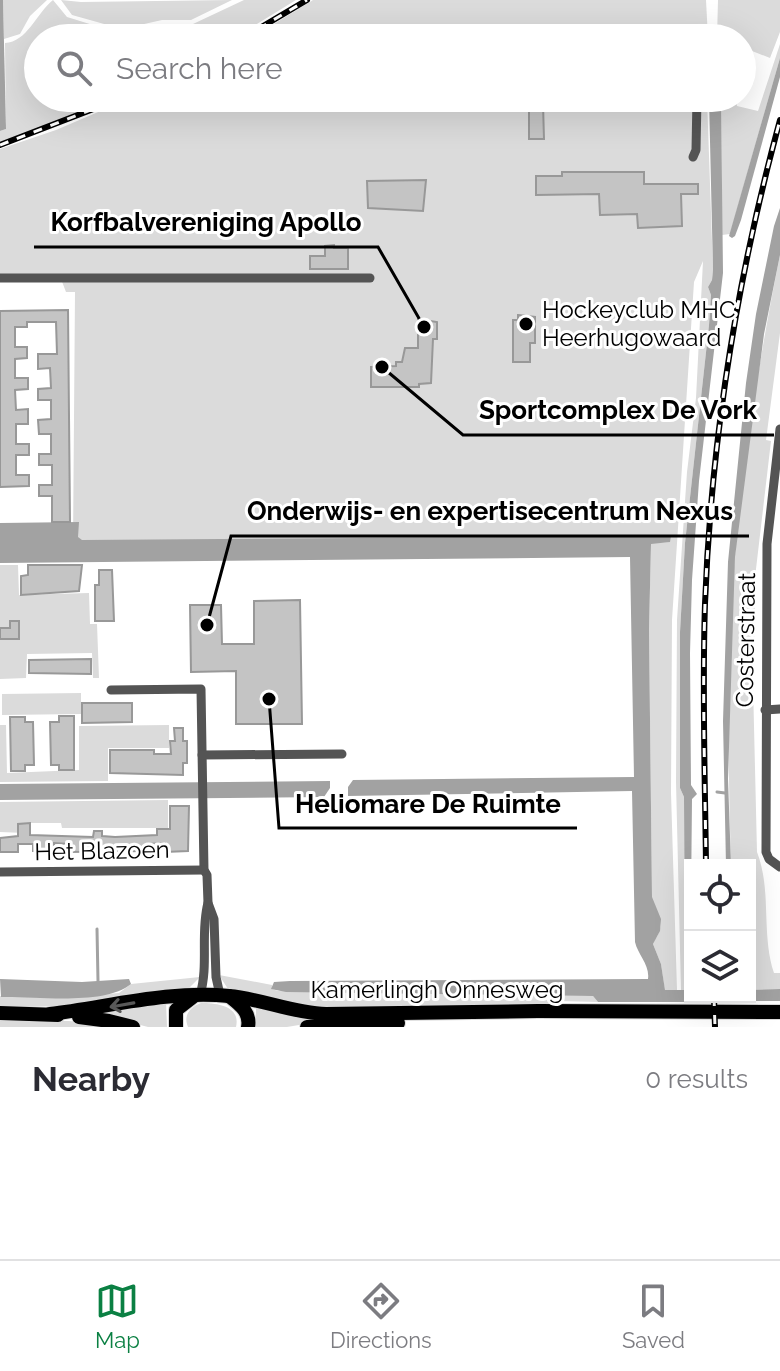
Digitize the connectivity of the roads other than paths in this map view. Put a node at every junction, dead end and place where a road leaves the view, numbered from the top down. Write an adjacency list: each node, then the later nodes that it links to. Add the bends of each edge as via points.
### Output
1 (697, 112): 2 (street)
2 (693, 157)
3 (0, 278): 4 (street)
4 (370, 278)
5 (780, 429): 7 (street, Costerstraat)
6 (780, 543): 7 (street)
7 (767, 544): 10 (street, Costerstraat)
8 (111, 690): 12 (street, via 201,689)
9 (780, 709): 10 (street)
10 (765, 710): 13 (street, Costerstraat, via 766,852)
11 (342, 754): 12 (street)
12 (202, 755): 14 (street)
13 (780, 867)
14 (204, 870): 15 (street, Het Blazoen); 16 (street)
15 (0, 872)
16 (208, 903): 17 (street, via 205,978); 18 (street, via 214,919 216,977)
17 (197, 995): 18 (main road, Kamerlingh Onnesweg); 21 (main road, Kamerlingh Onnesweg, one-way to 21); 24 (main road, via 176,1010)
18 (225, 996): 19 (main road, Kamerlingh Onnesweg, via 326,1014); 25 (main road, via 244,1010)
19 (780, 1012)
20 (0, 1013): 21 (main road, Kamerlingh Onnesweg)
21 (50, 1014): 23 (main road, Kamerlingh Onnesweg)
22 (780, 1021): 26 (main road, Kamerlingh Onnesweg)
23 (133, 1027)
24 (176, 1027)
25 (248, 1027)
26 (307, 1027)

